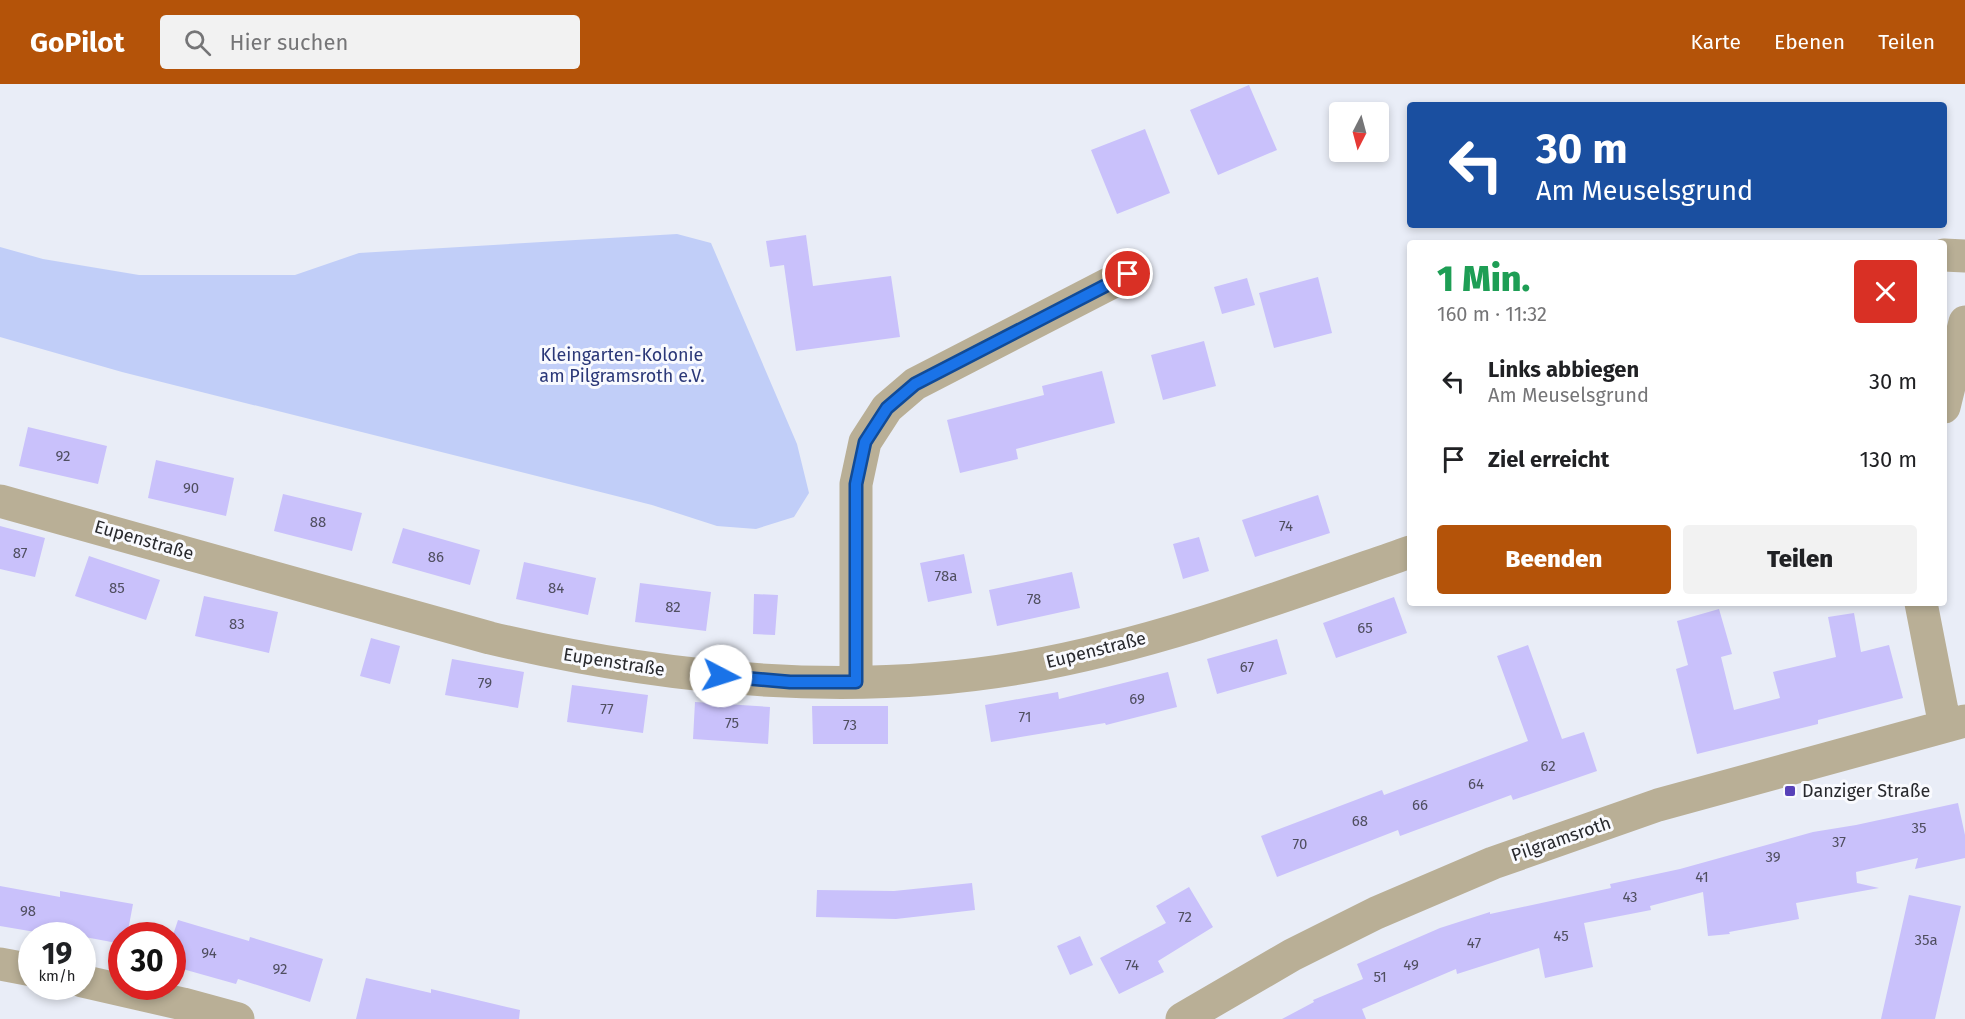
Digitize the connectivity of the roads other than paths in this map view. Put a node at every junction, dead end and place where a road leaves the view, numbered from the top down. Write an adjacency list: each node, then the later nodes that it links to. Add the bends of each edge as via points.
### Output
1 (1947, 255): 2 (street)
2 (1965, 256)
3 (1128, 274): 9 (street, via 915,384 887,408 865,442 856,484)
4 (1965, 322): 5 (street)
5 (1947, 395)
6 (0, 501): 9 (street, Eupenstraße, via 557,654 675,672 790,682)
7 (1407, 553): 9 (street, Eupenstraße, via 1118,646 1025,667 928,679)
8 (1922, 606): 10 (street)
9 (856, 682)
10 (1955, 723): 15 (street, Pilgramsroth, via 1658,805 1492,863 1376,913 1292,955)
11 (0, 964): 12 (street)
12 (18, 967)
13 (96, 984): 14 (street)
14 (238, 1019)
15 (1182, 1019)

